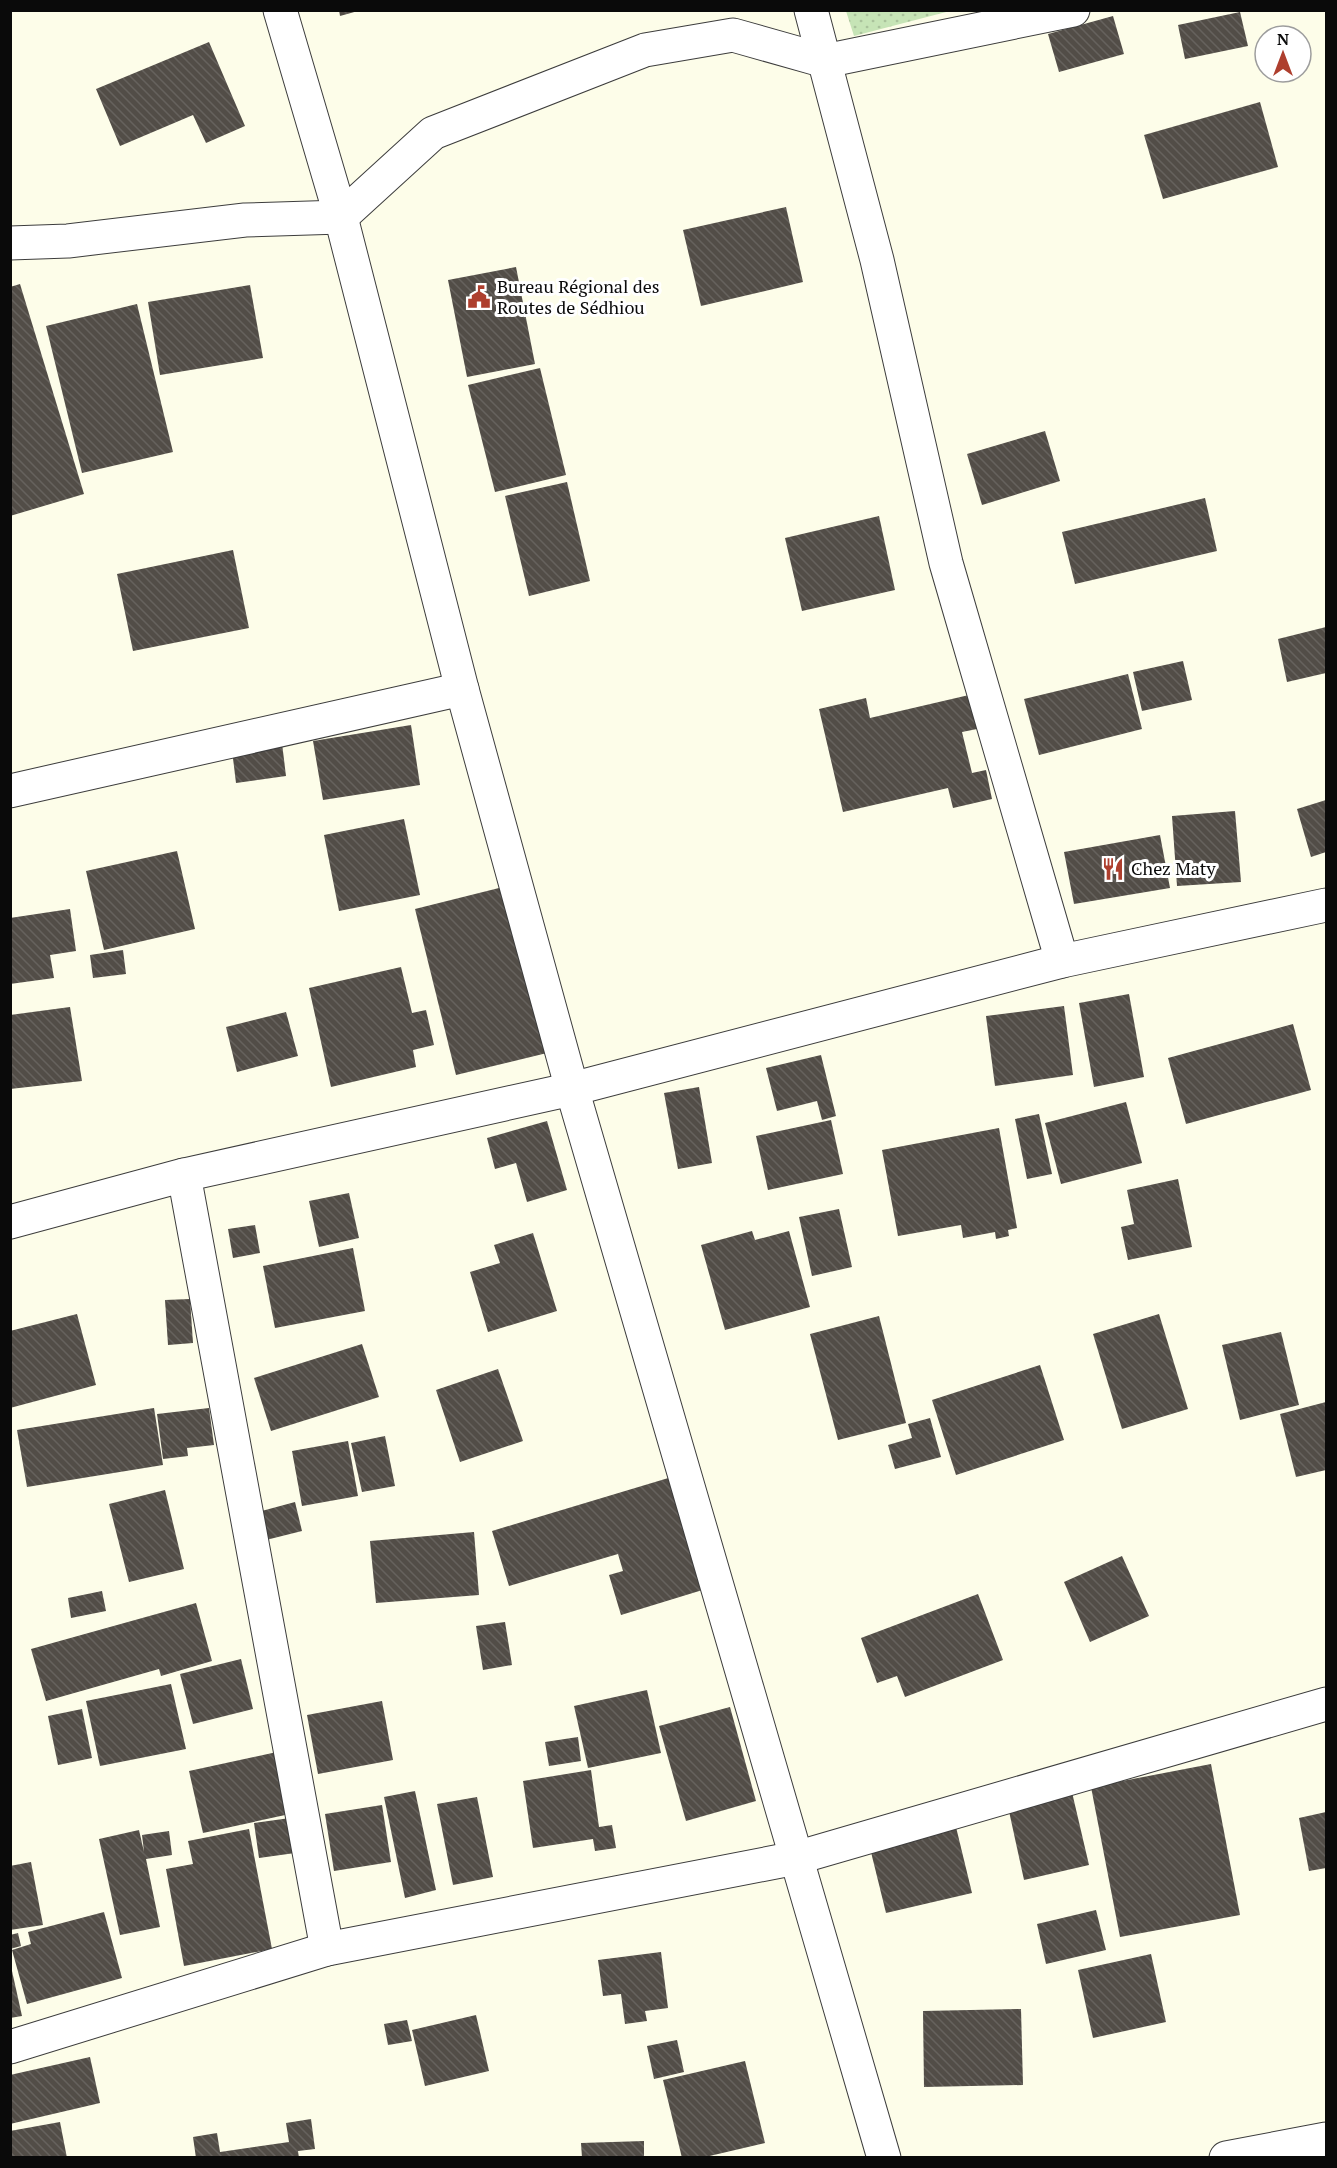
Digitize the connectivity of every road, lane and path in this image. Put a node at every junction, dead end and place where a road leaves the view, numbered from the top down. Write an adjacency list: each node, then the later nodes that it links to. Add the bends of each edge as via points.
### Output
1 (280, 10): 5 (street)
2 (811, 10): 4 (street)
3 (1072, 10): 4 (street)
4 (825, 61): 5 (street, via 733,34 645,50 433,133); 10 (street, via 877,260 946,563)
5 (341, 217): 6 (street, via 245,220 68,241); 7 (street)
6 (10, 243)
7 (462, 689): 8 (street); 11 (street)
8 (10, 791)
9 (1326, 905): 10 (street)
10 (1062, 961): 11 (street)
11 (572, 1089): 12 (street); 15 (street)
12 (184, 1175): 13 (street); 16 (street)
13 (10, 1222)
14 (1326, 1704): 15 (street)
15 (796, 1858): 16 (street); 19 (street)
16 (327, 1949): 17 (street)
17 (10, 2047)
18 (1326, 2139): 20 (street)
19 (884, 2157)
20 (1226, 2157)

